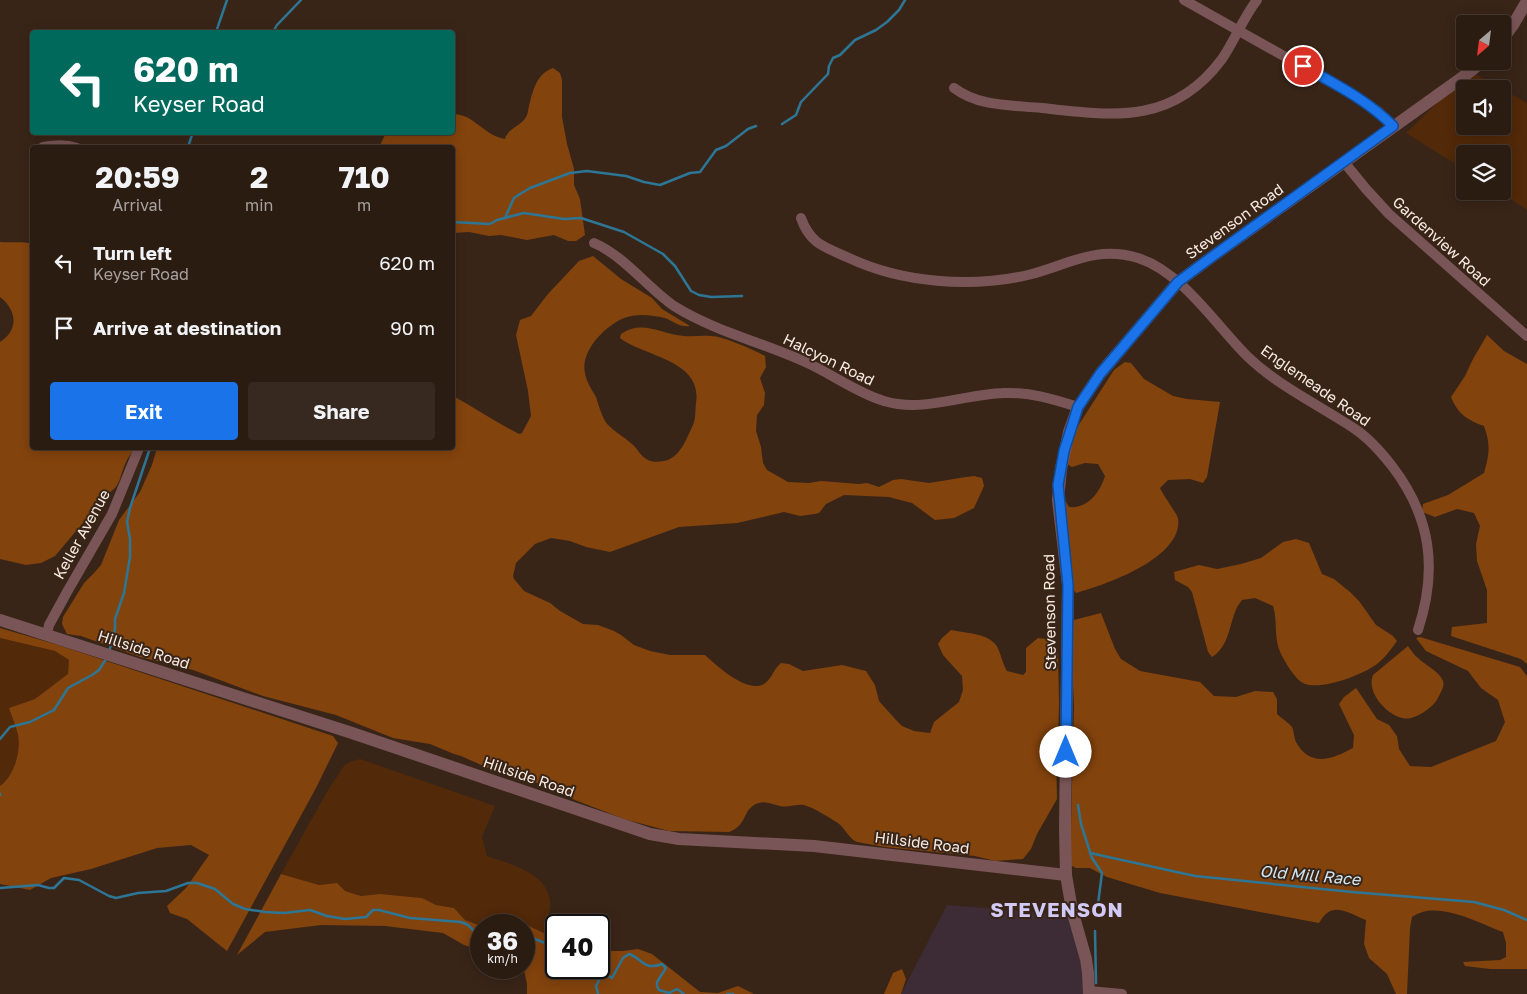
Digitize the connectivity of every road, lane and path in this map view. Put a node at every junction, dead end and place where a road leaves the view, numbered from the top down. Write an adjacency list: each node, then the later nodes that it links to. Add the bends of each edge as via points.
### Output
1 (1184, 0): 5 (street)
2 (1258, 0): 5 (street)
3 (1527, 1): 4 (street)
4 (1511, 29)
5 (1239, 31): 7 (street, via 1223,58 1198,84 1171,102 1147,111 1122,115 1096,114 983,102); 8 (street, via 1354,95)
6 (1470, 70): 8 (street, Stevenson Road)
7 (954, 88)
8 (1393, 126): 9 (street, Stevenson Road)
9 (1344, 162): 12 (street, Stevenson Road); 13 (street, Gardenview Road, via 1389,214)
10 (801, 218): 12 (street, Englemeade Road, via 815,241 830,249 875,268 919,278 991,281 1028,275 1087,255 1109,253 1139,258)
11 (594, 243): 14 (street, Halcyon Road, via 611,252 673,305 691,316 805,362 885,402 939,404 981,395 1029,393)
12 (1178, 282): 14 (street, Stevenson Road, via 1100,374); 17 (street, Englemeade Road, via 1247,356 1283,384 1355,429 1373,444 1402,480 1416,503 1428,548 1428,590)
13 (1527, 336)
14 (1078, 407): 19 (street, Stevenson Road, via 1064,451 1058,485 1068,585)
15 (138, 450): 18 (street, Keller Avenue, via 112,514 66,592)
16 (0, 620): 18 (street, Hillside Road)
17 (1418, 630)
18 (47, 634): 19 (street, Hillside Road, via 650,834 679,839 814,846)
19 (1066, 875): 20 (street, Stevenson Road, via 1086,959)
20 (1089, 992): 21 (street)
21 (1122, 994)

